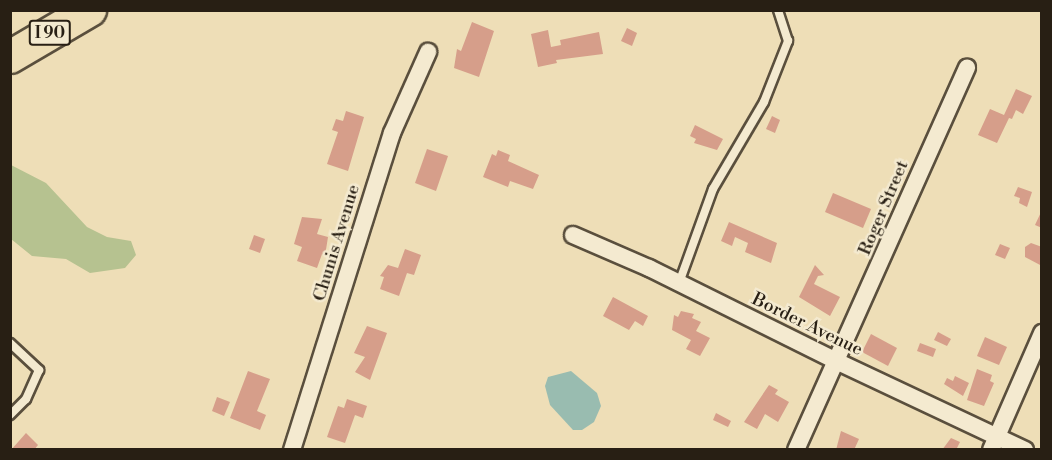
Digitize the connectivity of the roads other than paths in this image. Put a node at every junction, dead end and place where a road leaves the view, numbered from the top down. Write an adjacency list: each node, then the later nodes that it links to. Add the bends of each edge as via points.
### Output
1 (90, 10): 4 (highway, I 90)
2 (778, 10): 7 (lane, via 788,41 764,102 713,189)
3 (428, 52): 13 (street, Chunis Avenue, via 392,133)
4 (10, 57)
5 (967, 68): 10 (street, Roger Street)
6 (573, 235): 7 (street, Border Avenue)
7 (679, 283): 10 (street, Border Avenue)
8 (1041, 333): 12 (street)
9 (10, 343): 11 (lane, via 39,370 27,399)
10 (836, 361): 12 (street, Border Avenue); 14 (street, Roger Street)
11 (10, 415)
12 (994, 443): 15 (street, Border Avenue)
13 (292, 450)
14 (796, 450)
15 (1025, 450)

